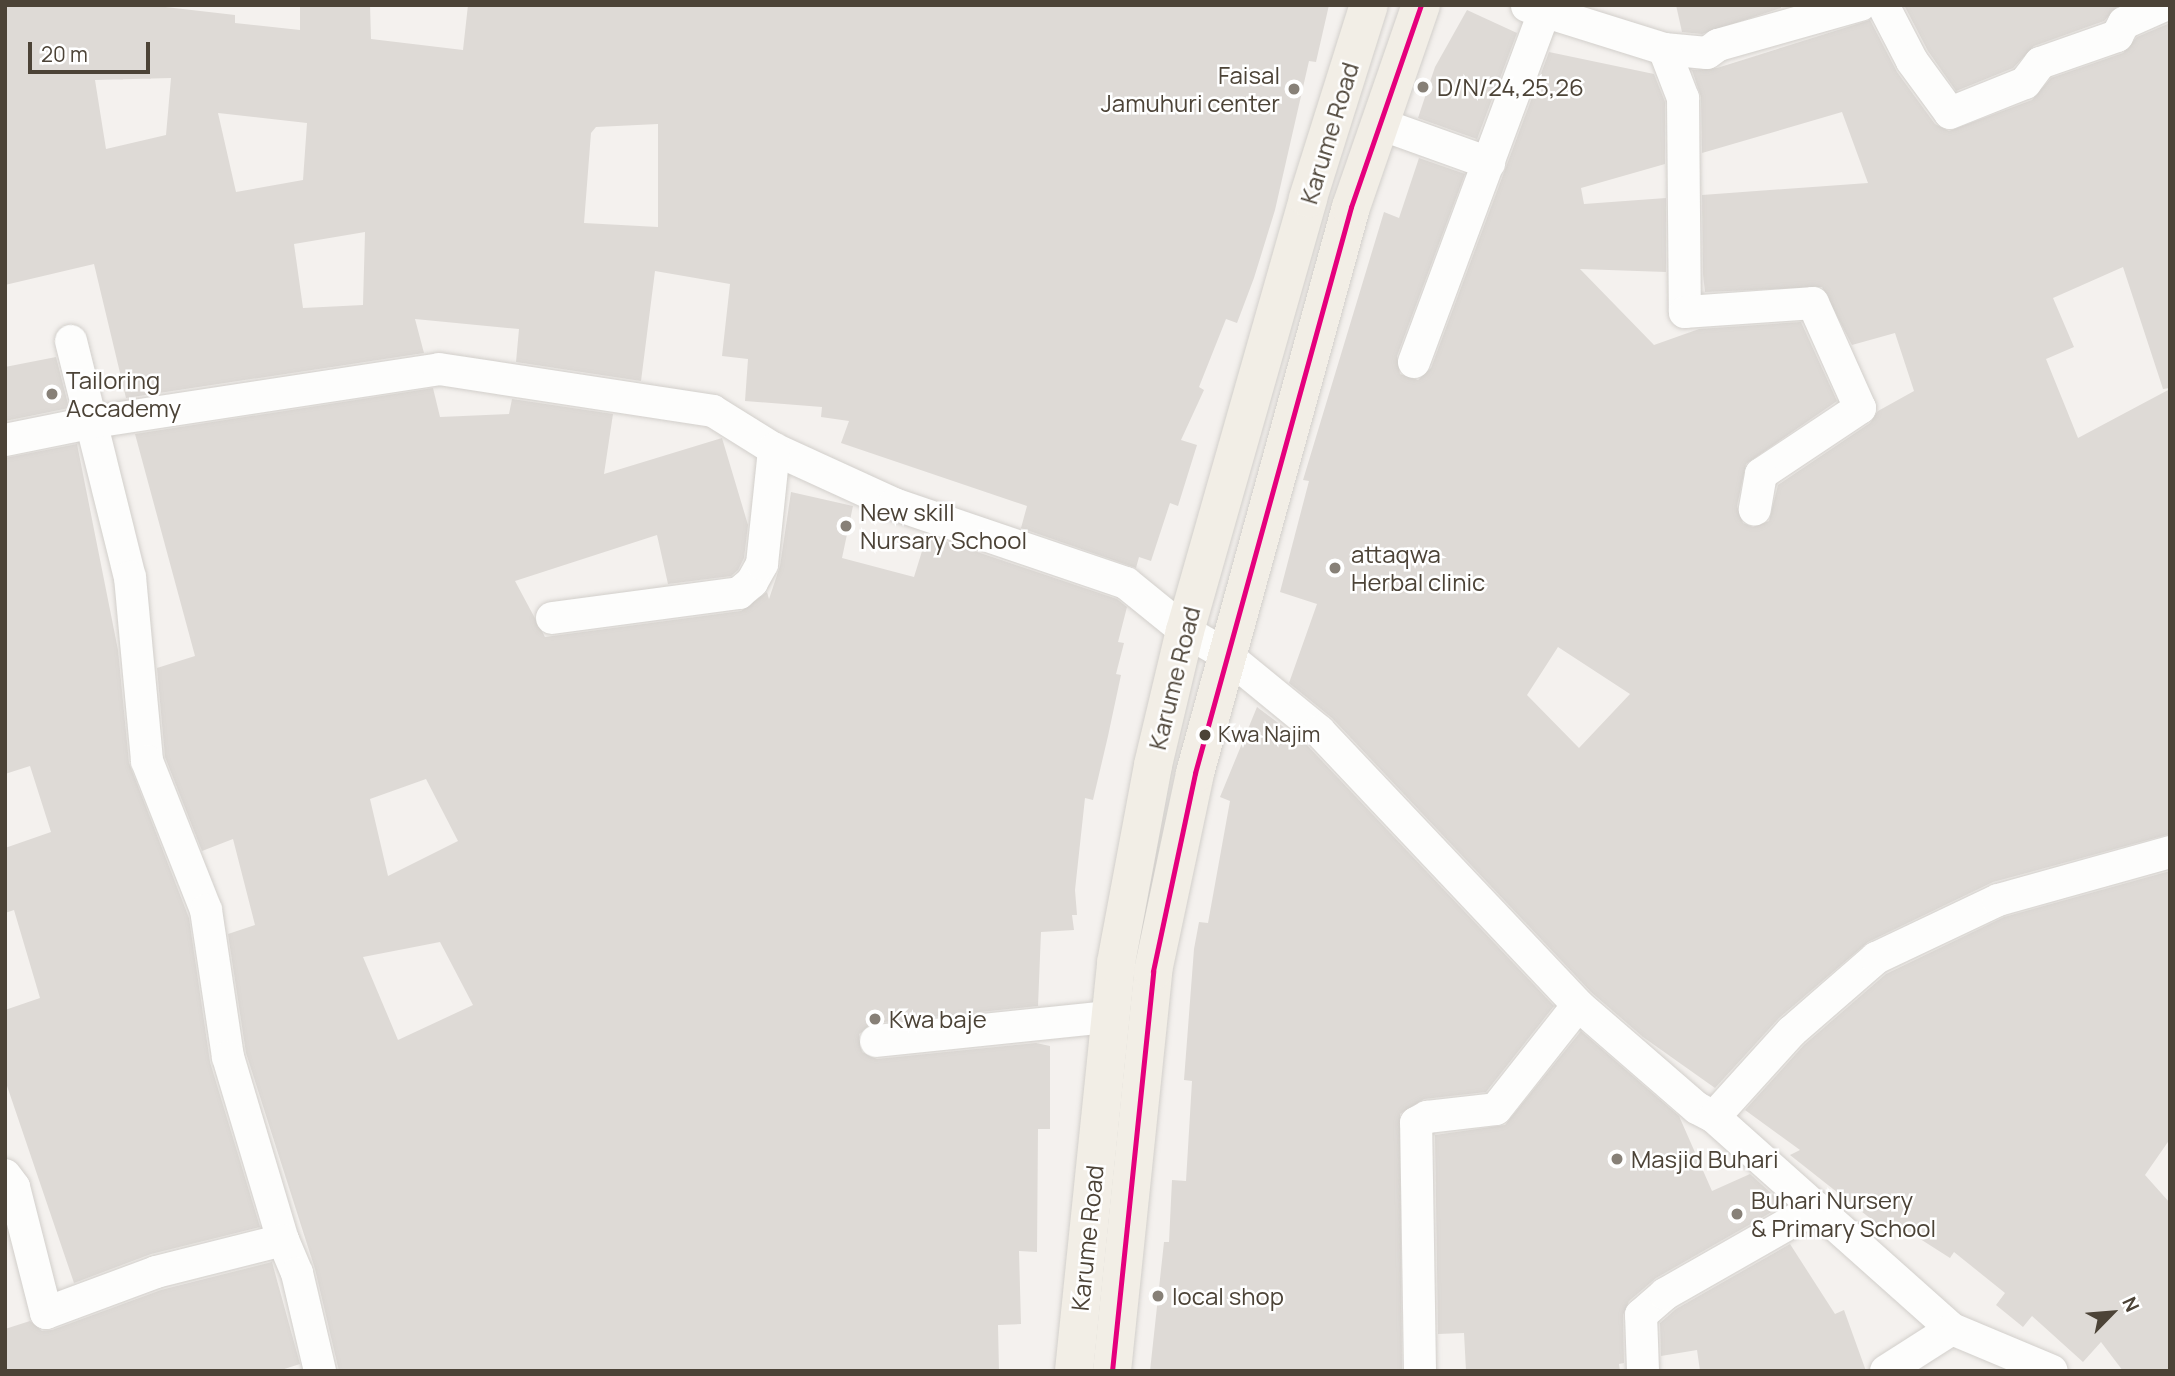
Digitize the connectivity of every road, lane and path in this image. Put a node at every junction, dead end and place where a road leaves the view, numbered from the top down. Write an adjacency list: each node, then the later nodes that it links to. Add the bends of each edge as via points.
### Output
1 (1369, 5): 17 (main road, Karume Road, via 1308,198)
2 (1421, 5): 8 (main road)
3 (1860, 5): 7 (street, via 1718,44 1707,53)
4 (1883, 5): 5 (street, via 1912,61 1950,113 2025,83 2040,63 2117,36 2124,23)
5 (2165, 5)
6 (1539, 8): 7 (street); 9 (street)
7 (1664, 48): 15 (street, via 1684,98 1685,312 1813,303 1860,408 1761,474)
8 (1380, 124): 9 (street); 18 (main road, via 1347,220)
9 (1489, 163): 11 (street)
10 (71, 341): 12 (street)
11 (1414, 362)
12 (94, 422): 13 (street); 14 (street, via 439,369 713,411); 26 (street, via 130,577 147,761 206,910 228,1057)
13 (5, 440)
14 (774, 449): 16 (street, via 762,564 739,593); 17 (street, via 894,504 1126,583)
15 (1755, 509)
16 (552, 618)
17 (1185, 631): 18 (street); 21 (main road, Karume Road, via 1153,765)
18 (1225, 654): 20 (street, via 1319,731); 30 (main road, via 1153,971)
19 (2170, 852): 23 (street, via 1998,900 1876,958 1791,1032)
20 (1578, 1004): 23 (street, via 1697,1108); 31 (street, via 1496,1109 1427,1117 1416,1123 1423,1334)
21 (1110, 1017): 22 (street); 29 (main road, Karume Road)
22 (876, 1041)
23 (1714, 1117): 25 (street)
24 (5, 1175): 26 (street, via 14,1187 46,1313 156,1272)
25 (1816, 1208): 27 (street); 32 (street, via 1665,1294 1641,1315)
26 (283, 1240): 28 (street, via 297,1273)
27 (1952, 1329): 33 (street); 34 (street)
28 (320, 1371)
29 (1074, 1371)
30 (1112, 1371)
31 (1420, 1371)
32 (1643, 1371)
33 (1886, 1371)
34 (2052, 1371)

